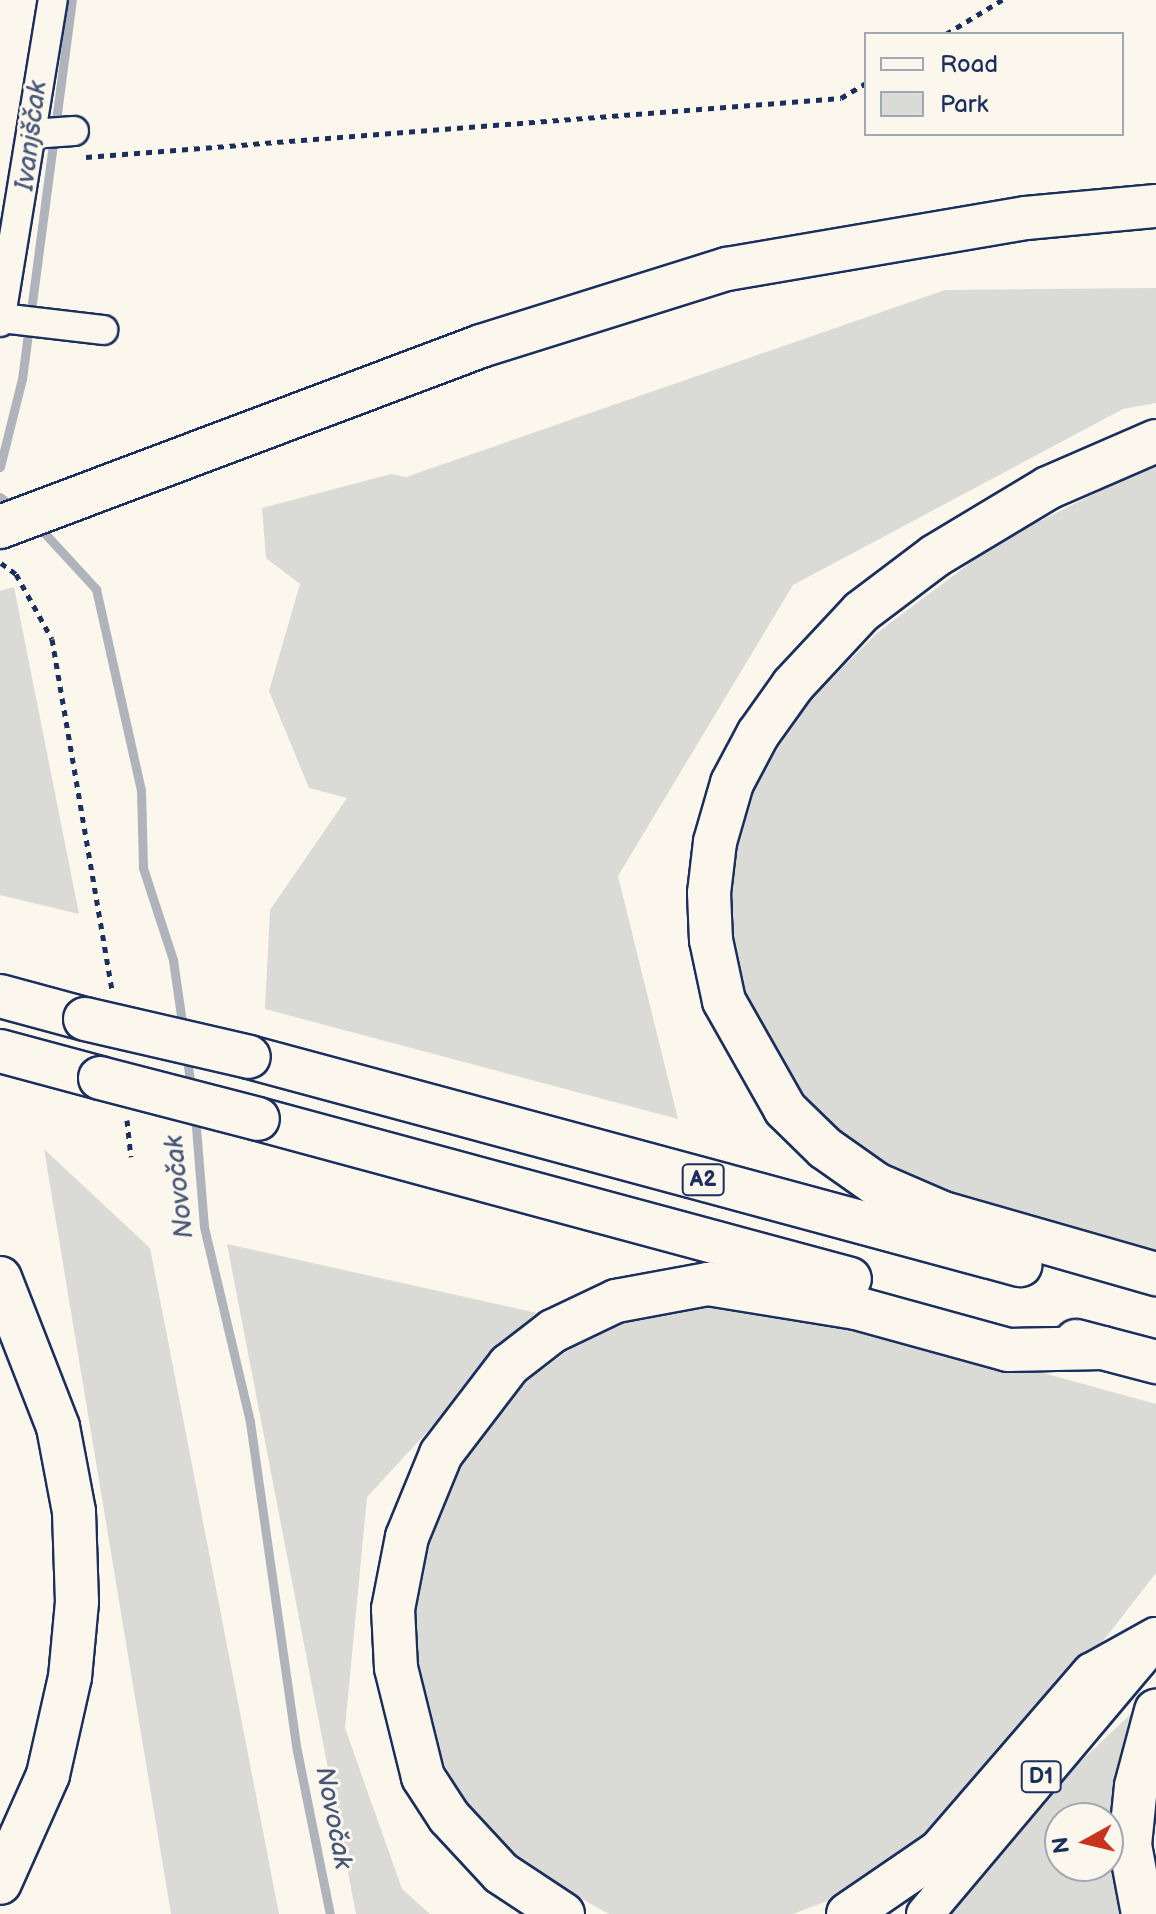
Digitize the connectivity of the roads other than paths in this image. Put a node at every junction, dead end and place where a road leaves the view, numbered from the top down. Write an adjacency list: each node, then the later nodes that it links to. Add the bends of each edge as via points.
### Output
1 (53, 0): 3 (street)
2 (74, 131): 3 (street)
3 (33, 134): 5 (street)
4 (1156, 206): 8 (highway, via 1011,220 727,269 481,346)
5 (3, 320): 6 (street)
6 (103, 330)
7 (1156, 441): 11 (highway, via 1035,496 935,556 861,612 793,685 758,734 732,783 715,842 709,893 724,1001 750,1057 785,1109 825,1148 876,1184 943,1213)
8 (0, 527)
9 (0, 996): 13 (highway, A2, bridge, via 99,1010 249,1057)
10 (0, 1051): 14 (highway, A2, bridge)
11 (1156, 1274)
12 (0, 1278): 18 (highway, via 58,1427 74,1512 77,1602 70,1677 48,1775)
13 (1156, 1302)
14 (1103, 1348): 15 (highway, A2); 19 (highway, via 1008,1350 830,1302 708,1284 616,1301 553,1331 509,1365 441,1454 407,1537 393,1609 396,1668 423,1777 449,1817 501,1873)
15 (1156, 1362)
16 (1156, 1640): 20 (highway, via 1093,1674 940,1851); 21 (main road, D1)
17 (1156, 1711): 22 (highway, via 1136,1786 1130,1845)
18 (0, 1883)
19 (563, 1914)
20 (848, 1914)
21 (925, 1914)
22 (1143, 1914)

